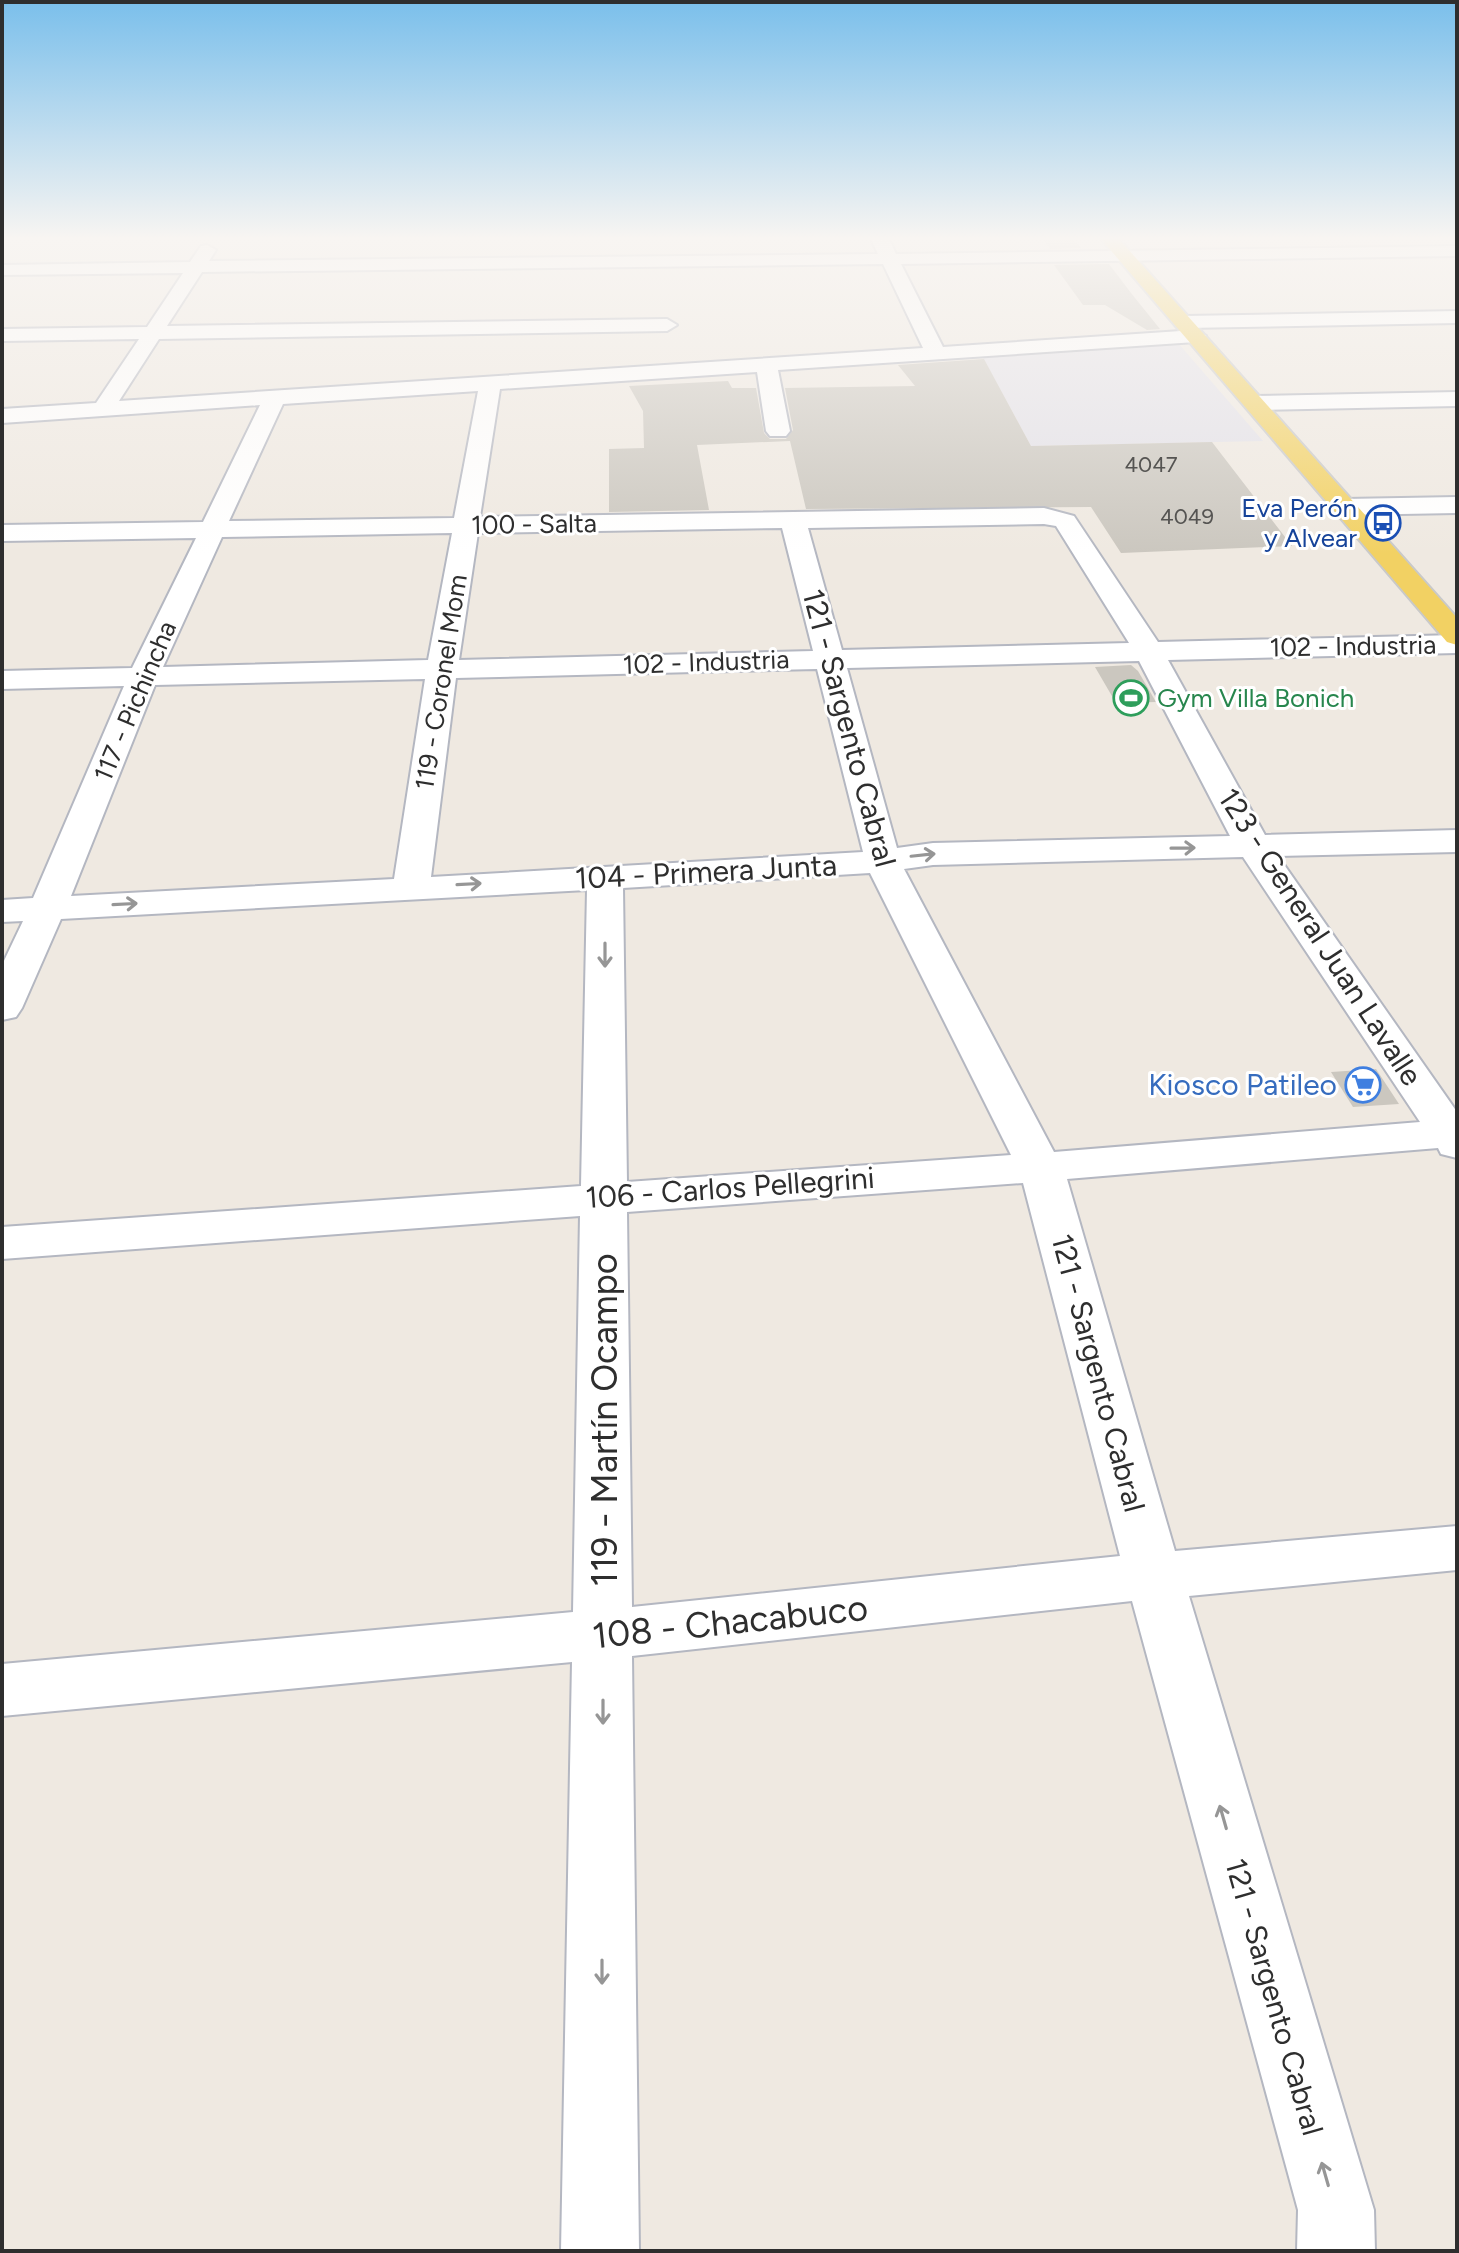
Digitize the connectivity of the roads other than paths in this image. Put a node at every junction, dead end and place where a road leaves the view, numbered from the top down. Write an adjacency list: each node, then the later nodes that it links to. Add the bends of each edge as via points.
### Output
1 (144, 344): 14 (street)
2 (579, 344): 7 (street)
3 (670, 344): 7 (street)
4 (932, 344): 8 (street)
5 (1030, 344): 8 (street)
6 (1204, 344): 13 (main road)
7 (670, 348): 9 (street); 10 (street)
8 (936, 353): 9 (street)
9 (766, 364): 16 (street)
10 (490, 382): 11 (street, via 398,381); 21 (street, 119 - Coronel Mom)
11 (275, 398): 14 (street); 22 (street, 117 - Pichincha)
12 (1457, 399): 13 (street)
13 (1254, 403): 18 (main road)
14 (103, 409): 15 (street)
15 (2, 416)
16 (778, 431)
17 (1457, 505): 18 (street)
18 (1345, 507): 24 (main road)
19 (793, 520): 20 (street, 100 - Salta, via 1044,516); 21 (street, 100 - Salta); 27 (street, 121 - Sargento Cabral)
20 (1065, 521): 26 (street, 123 - General Juan Lavalle)
21 (465, 526): 22 (street, 100 - Salta); 28 (street, 119 - Coronel Mom)
22 (212, 529): 23 (street, 100 - Salta); 29 (street, 117 - Pichincha)
23 (2, 533)
24 (1457, 636)
25 (1457, 644): 26 (street, 102 - Industria)
26 (1149, 652): 27 (street, 102 - Industria); 32 (street, 123 - General Juan Lavalle)
27 (829, 659): 28 (street, 102 - Industria); 33 (street, 121 - Sargento Cabral)
28 (442, 669): 29 (street, 102 - Industria); 35 (street, 119 - Coronel Mom)
29 (143, 677): 30 (street, 102 - Industria); 36 (street, 117 - Pichincha)
30 (2, 680)
31 (1457, 841): 32 (street, 104 - Primera Junta)
32 (1253, 846): 33 (street, 104 - Primera Junta, one-way to 32, via 933,854); 39 (street, 123 - General Juan Lavalle)
33 (883, 862): 34 (street, 104 - Primera Junta); 40 (street, 121 - Sargento Cabral)
34 (605, 877): 35 (street, 104 - Primera Junta, one-way to 34); 41 (street, 119 - Martín Ocampo, one-way to 41)
35 (411, 888): 36 (street, 104 - Primera Junta, one-way to 35)
36 (47, 909): 37 (street, 104 - Primera Junta); 38 (street, 117 - Pichincha)
37 (2, 911)
38 (2, 1008)
39 (1455, 1137): 40 (street, 106 - Carlos Pellegrini)
40 (1040, 1167): 41 (street, 106 - Carlos Pellegrini); 44 (street, 121 - Sargento Cabral)
41 (605, 1197): 42 (street, 106 - Carlos Pellegrini); 45 (street, 119 - Martín Ocampo)
42 (2, 1243)
43 (1457, 1548): 44 (street, 108 - Chacabuco)
44 (1154, 1576): 45 (street, 108 - Chacabuco); 48 (street, 121 - Sargento Cabral, one-way to 44, via 1336,2210)
45 (604, 1634): 46 (street, 108 - Chacabuco); 47 (street, 119 - Martín Ocampo, one-way to 47)
46 (2, 1690)
47 (600, 2251)
48 (1336, 2251)

